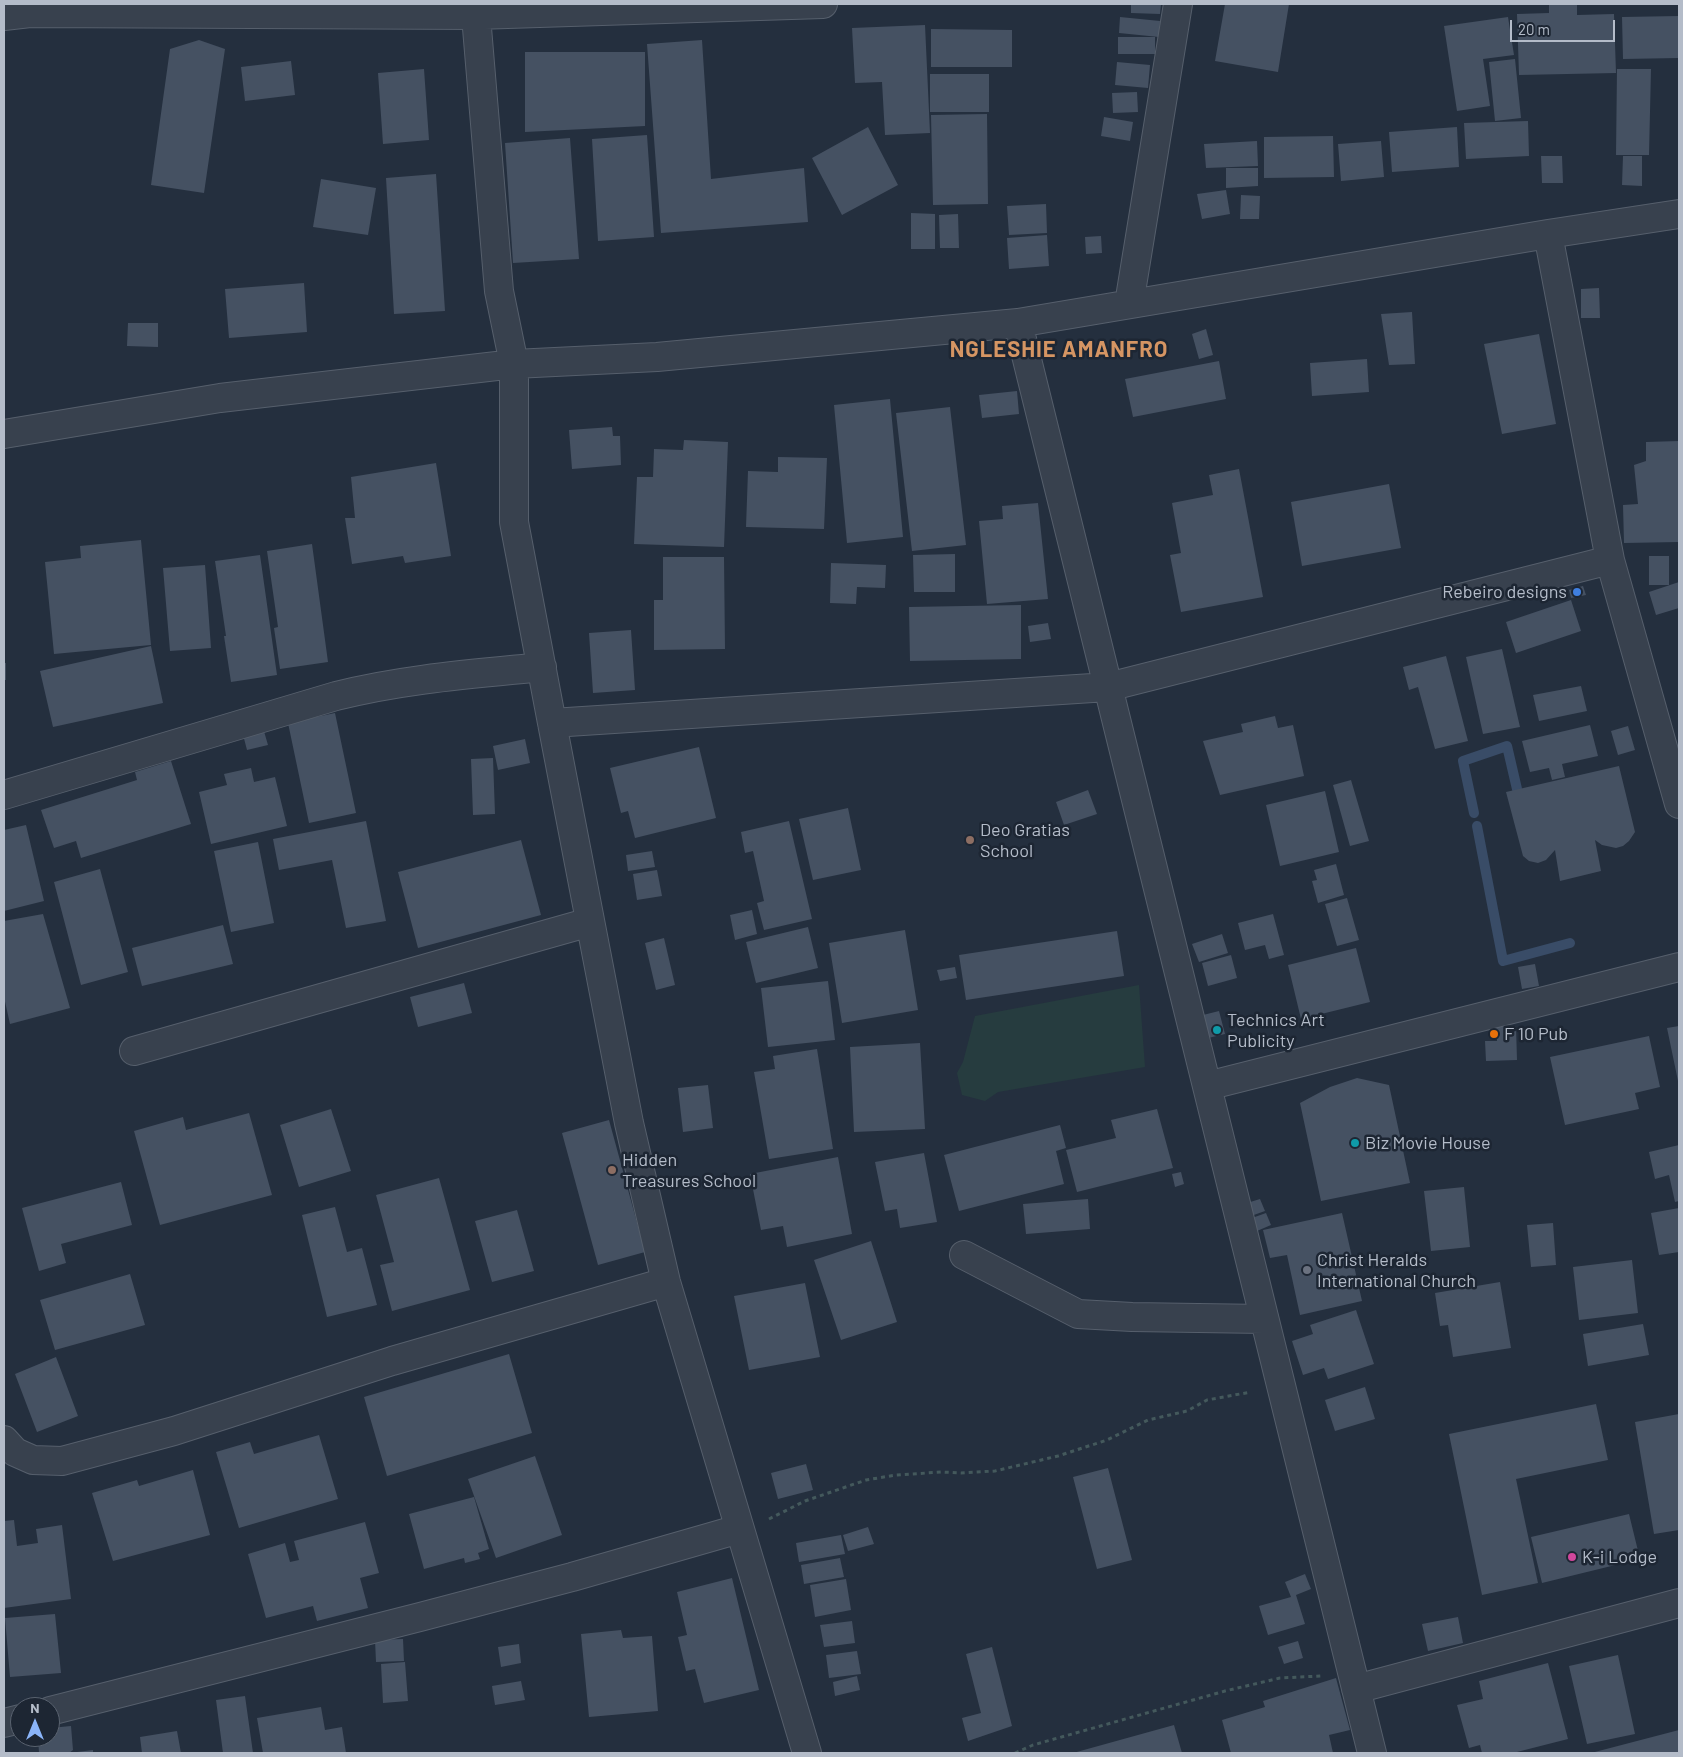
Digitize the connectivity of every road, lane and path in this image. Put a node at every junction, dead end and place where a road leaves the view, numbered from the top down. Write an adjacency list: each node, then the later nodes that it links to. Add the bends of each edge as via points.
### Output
1 (823, 4): 3 (street)
2 (1178, 4): 7 (street)
3 (475, 9): 4 (street); 9 (street, via 499,291)
4 (21, 11)
5 (1679, 214): 6 (street)
6 (1548, 234): 7 (street); 11 (street)
7 (1129, 304): 8 (street)
8 (1018, 323): 9 (street, via 657,357); 13 (street)
9 (514, 364): 10 (street, via 220,398); 12 (street, via 514,522)
10 (4, 434)
11 (1610, 560): 13 (street); 16 (street)
12 (542, 666): 14 (street); 15 (street, via 372,687)
13 (1108, 687): 14 (street); 20 (street)
14 (552, 722): 17 (street)
15 (4, 796)
16 (1679, 804)
17 (590, 922): 19 (street); 22 (street, via 629,1123)
18 (1679, 967): 20 (street)
19 (134, 1051)
20 (1207, 1086): 23 (street)
21 (964, 1255): 23 (street, via 1078,1314)
22 (666, 1282): 25 (street, via 392,1361 174,1431 62,1461 33,1460 15,1452); 26 (street)
23 (1264, 1319): 24 (street)
24 (1281, 1386): 26 (path, via 1207,1400 1058,1456 1004,1468 866,1480 805,1500 775,1517); 28 (street)
25 (4, 1440)
26 (739, 1529): 29 (street, via 448,1610); 30 (street)
27 (1679, 1603): 28 (street)
28 (1354, 1681): 31 (path, via 1280,1678 1261,1682 1043,1742); 32 (street)
29 (60, 1708)
30 (807, 1753)
31 (1016, 1753)
32 (1372, 1753)

